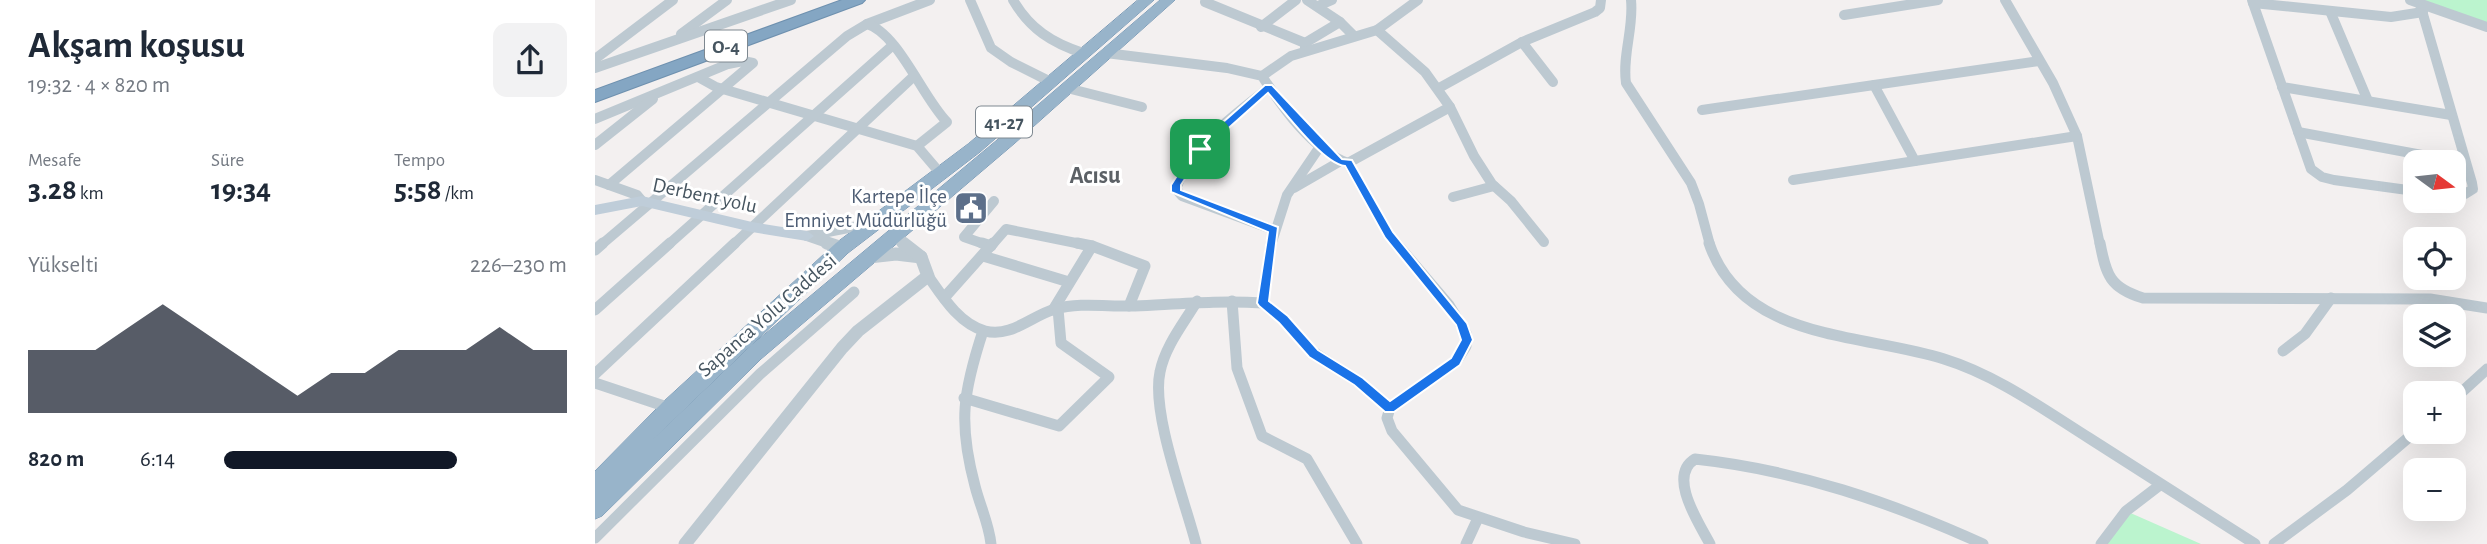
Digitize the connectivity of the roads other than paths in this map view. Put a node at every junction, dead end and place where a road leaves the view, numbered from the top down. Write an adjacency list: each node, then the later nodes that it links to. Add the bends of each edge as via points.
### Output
1 (673, 0): 41 (street)
2 (727, 0): 35 (street)
3 (778, 0): 25 (street)
4 (790, 0): 25 (street)
5 (830, 0): 49 (highway, O-4)
6 (857, 0): 57 (highway, O-4)
7 (930, 0): 30 (street)
8 (970, 0): 47 (street, via 991,48)
9 (1013, 0): 39 (street, via 1026,23 1058,44)
10 (1147, 0): 39 (highway, Sapanca Yolu Caddesi / 41-27)
11 (1168, 0): 40 (highway, Sapanca Yolu Caddesi)
12 (1229, 0): 26 (street)
13 (1296, 0): 31 (street)
14 (1307, 0): 24 (street)
15 (1332, 0): 24 (street)
16 (1601, 0): 36 (street, via 1595,12)
17 (1631, 0): 125 (street, via 1633,29 1626,83 1693,186 1713,257 1743,299 1792,323 1944,359 1985,375)
18 (1937, 0): 28 (street)
19 (2005, 0): 42 (street)
20 (1419, 1): 33 (street)
21 (1205, 2): 26 (street)
22 (2253, 2): 27 (street); 51 (street)
23 (2418, 5): 27 (street, via 2391,17); 32 (street); 64 (street)
24 (1318, 6): 29 (street)
25 (768, 8): 35 (street)
26 (1217, 8): 31 (street)
27 (2330, 11): 58 (street)
28 (1844, 15)
29 (1340, 22): 34 (street); 38 (street)
30 (867, 24): 37 (street, via 880,28); 59 (street)
31 (1261, 27): 38 (street)
32 (2487, 27)
33 (1377, 30): 34 (street); 54 (street)
34 (1354, 36): 38 (street)
35 (674, 40): 43 (street)
36 (1522, 42): 48 (street); 54 (street)
37 (893, 45): 44 (street); 63 (street)
38 (1305, 47): 45 (street)
39 (1083, 53): 47 (highway, Sapanca Yolu Caddesi / 41-27)
40 (1106, 53): 45 (street); 52 (highway, Sapanca Yolu Caddesi)
41 (596, 56)
42 (2039, 61): 50 (street); 68 (street, via 2055,82)
43 (595, 68)
44 (914, 76): 66 (street); 71 (street, via 947,122)
45 (1262, 76): 53 (street)
46 (698, 77): 55 (street); 55 (street, via 739,61 753,64); 56 (street)
47 (1051, 82): 77 (highway, Sapanca Yolu Caddesi / 41-27)
48 (1553, 82)
49 (595, 85)
50 (1874, 85): 62 (street); 74 (street)
51 (2282, 87): 58 (street); 67 (street)
52 (1067, 88): 60 (street); 94 (highway, Sapanca Yolu Caddesi)
53 (1268, 88): 70 (street); 92 (street, via 1200,149 1176,189 1182,196)
54 (1439, 88): 61 (street)
55 (725, 90): 59 (street); 80 (street)
56 (663, 92): 65 (street); 69 (street)
57 (595, 96)
58 (2368, 101): 64 (street)
59 (767, 102): 63 (street); 87 (street)
60 (1142, 107)
61 (1450, 107): 75 (street); 81 (street)
62 (1702, 110)
63 (813, 115): 66 (street); 89 (street)
64 (2451, 115): 72 (street)
65 (595, 119)
66 (859, 128): 71 (street); 91 (street)
67 (2298, 132): 73 (street); 82 (street, via 2308,164 2322,177)
68 (2077, 136): 74 (street); 106 (street, via 2106,273 2124,292 2143,298)
69 (595, 145)
70 (1321, 145): 75 (street); 83 (street)
71 (917, 146): 77 (street)
72 (2461, 150)
73 (2403, 151)
74 (1916, 161): 79 (street)
75 (1344, 162): 83 (street); 122 (street, via 1389,235 1449,305 1466,333 1466,346 1455,362)
76 (2466, 166): 84 (street, via 2473,190)
77 (940, 173): 90 (highway, Sapanca Yolu Caddesi / 41-27)
78 (595, 180): 80 (street)
79 (1793, 180)
80 (610, 185): 87 (street)
81 (1494, 187): 85 (street); 95 (street)
82 (2403, 189)
83 (1289, 191): 92 (street)
84 (2466, 194)
85 (1453, 197)
86 (994, 201): 99 (street, via 964,237)
87 (646, 202): 88 (main road, Derbent yolu); 89 (main road, Derbent yolu); 98 (street)
88 (595, 210)
89 (702, 214): 91 (main road, Derbent yolu); 113 (street)
90 (869, 224): 93 (street); 94 (highway); 97 (highway, Sapanca Yolu Caddesi / 41-27)
91 (752, 227): 93 (main road, Derbent yolu); 117 (street)
92 (1274, 230): 109 (street)
93 (807, 236): 97 (street)
94 (894, 236): 100 (highway, Sapanca Yolu Caddesi); 101 (street)
95 (1544, 242)
96 (1092, 246): 99 (street, via 1006,229); 103 (street); 110 (street, via 1145,266)
97 (842, 247): 100 (highway); 121 (highway, Sapanca Yolu Caddesi / 41-27)
98 (595, 250)
99 (987, 251): 103 (street); 105 (street)
100 (868, 257): 101 (street); 126 (highway, Sapanca Yolu Caddesi, via 754,354)
101 (921, 257): 102 (street)
102 (928, 276): 105 (street); 129 (street, via 842,348)
103 (1069, 282): 112 (street)
104 (854, 292): 128 (street, via 760,374)
105 (944, 298): 114 (street)
106 (2331, 298): 111 (street, via 2430,299); 115 (street, via 2305,334)
107 (1197, 301): 108 (street); 110 (street); 131 (street, via 1158,380)
108 (1232, 301): 109 (street); 132 (street, via 1237,368 1262,436 1307,459)
109 (1263, 303): 122 (street, via 1314,354)
110 (1129, 306): 112 (street)
111 (2487, 308)
112 (1056, 309): 114 (street, via 1010,329); 120 (street, via 1061,343 1109,377 1059,426)
113 (595, 310)
114 (983, 331): 120 (street)
115 (2283, 351)
116 (2487, 369): 119 (street)
117 (595, 374)
118 (595, 383): 121 (street)
119 (2466, 388)
120 (964, 398): 130 (street, via 962,428)
121 (670, 408): 124 (highway, Sapanca Yolu Caddesi / 41-27)
122 (1389, 408): 127 (street, via 1389,425 1401,444 1453,506)
123 (2403, 442): 139 (street)
124 (595, 485)
125 (2160, 485): 137 (street, via 2126,511); 138 (street)
126 (595, 509)
127 (1478, 518): 133 (street); 134 (street)
128 (595, 538)
129 (685, 544)
130 (991, 544)
131 (1196, 544)
132 (1357, 544)
133 (1466, 544)
134 (1575, 544)
135 (1710, 544): 136 (street, via 1684,484 1688,460 1826,483)
136 (1983, 544)
137 (2101, 544)
138 (2255, 544)
139 (2274, 544)

